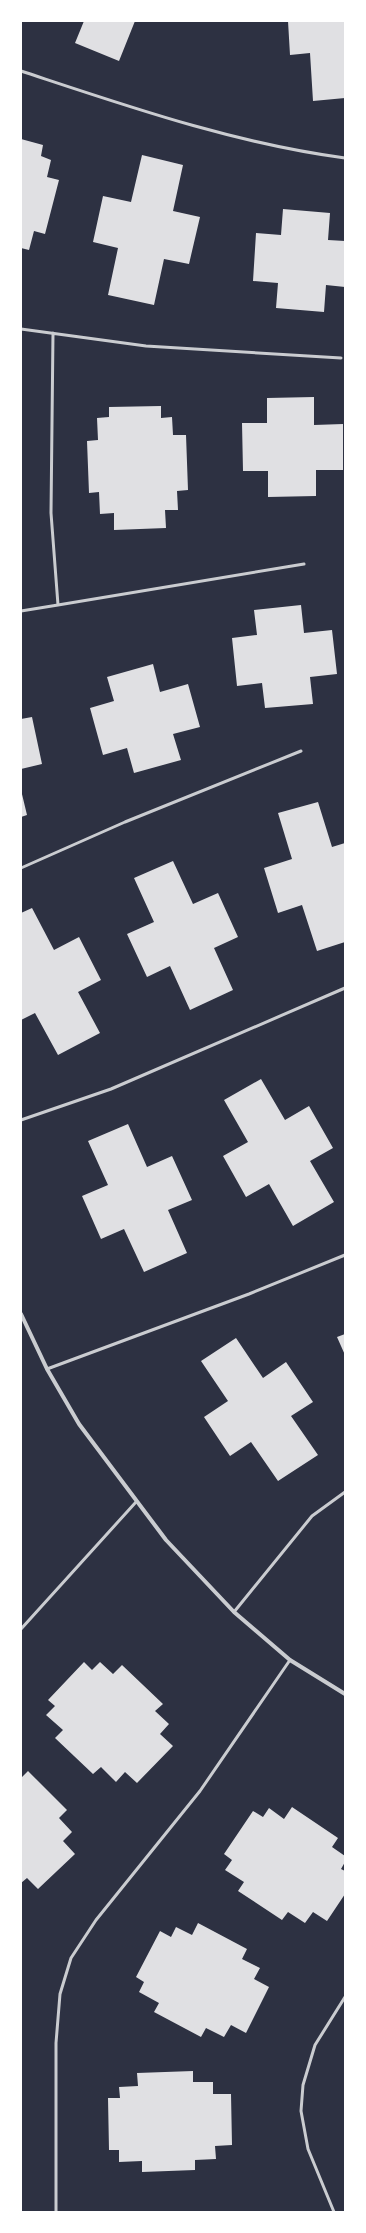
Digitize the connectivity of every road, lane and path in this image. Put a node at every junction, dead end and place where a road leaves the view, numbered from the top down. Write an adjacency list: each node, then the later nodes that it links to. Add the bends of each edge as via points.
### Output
1 (21, 71): 2 (lane, via 171,120 294,152)
2 (345, 158)
3 (21, 329): 4 (lane)
4 (53, 333): 5 (lane, via 146,346); 7 (lane, via 50,513)
5 (341, 358)
6 (304, 564): 7 (lane)
7 (58, 605): 8 (lane)
8 (21, 611)
9 (302, 751): 10 (lane, via 125,822)
10 (21, 868)
11 (345, 988): 12 (lane, via 111,1089)
12 (21, 1120)
13 (345, 1255): 15 (lane, via 249,1294)
14 (21, 1314): 15 (street)
15 (47, 1369): 17 (street, via 79,1424)
16 (345, 1492): 18 (lane, via 312,1516)
17 (136, 1502): 18 (street, via 166,1540); 19 (lane)
18 (234, 1612): 20 (street)
19 (21, 1629)
20 (290, 1660): 21 (street); 23 (lane, via 200,1791 96,1920 71,1958 60,1994 56,2043)
21 (345, 1694)
22 (345, 1997): 24 (lane, via 315,2045 303,2085 302,2111 308,2149)
23 (56, 2212)
24 (334, 2212)

